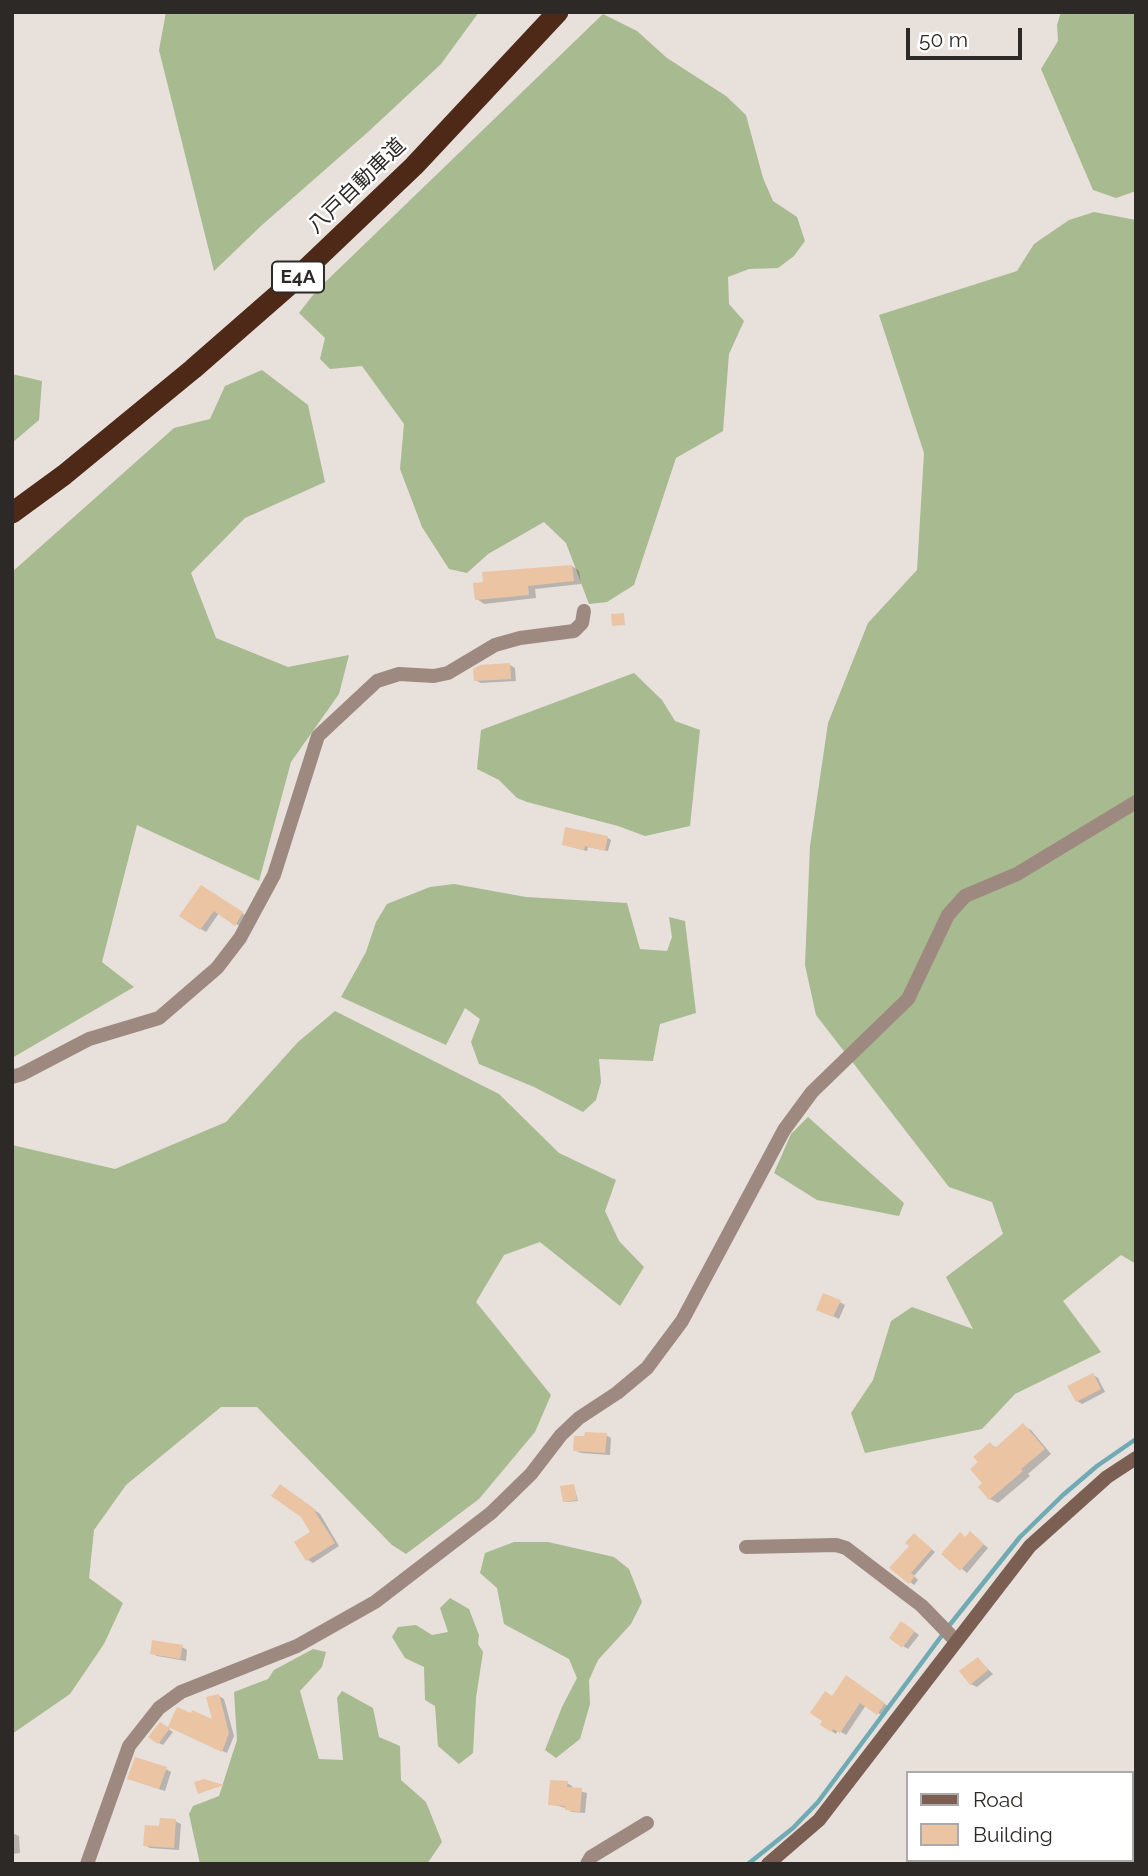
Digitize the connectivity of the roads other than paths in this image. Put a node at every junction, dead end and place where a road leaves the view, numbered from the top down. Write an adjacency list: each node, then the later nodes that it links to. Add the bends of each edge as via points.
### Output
1 (558, 12): 2 (highway, 八戸自動車道 / E4A, via 414,166 288,286 193,369)
2 (12, 513)
3 (584, 611): 5 (street, via 582,623 574,631 495,645 448,673 399,674 377,681 317,736 274,874 240,938 217,968 159,1018 89,1039)
4 (1136, 802): 10 (street, via 1017,874 964,896 948,915 908,999 812,1092 784,1130 682,1321 647,1368 579,1418 491,1513 375,1602 297,1646 181,1692 159,1708 129,1746)
5 (12, 1077)
6 (1136, 1458): 8 (street, via 1107,1476 1030,1546)
7 (746, 1547): 8 (street, via 846,1548 922,1606)
8 (956, 1641): 12 (street, via 819,1820)
9 (647, 1823): 11 (street, via 591,1857)
10 (88, 1864)
11 (587, 1864)
12 (768, 1864)

